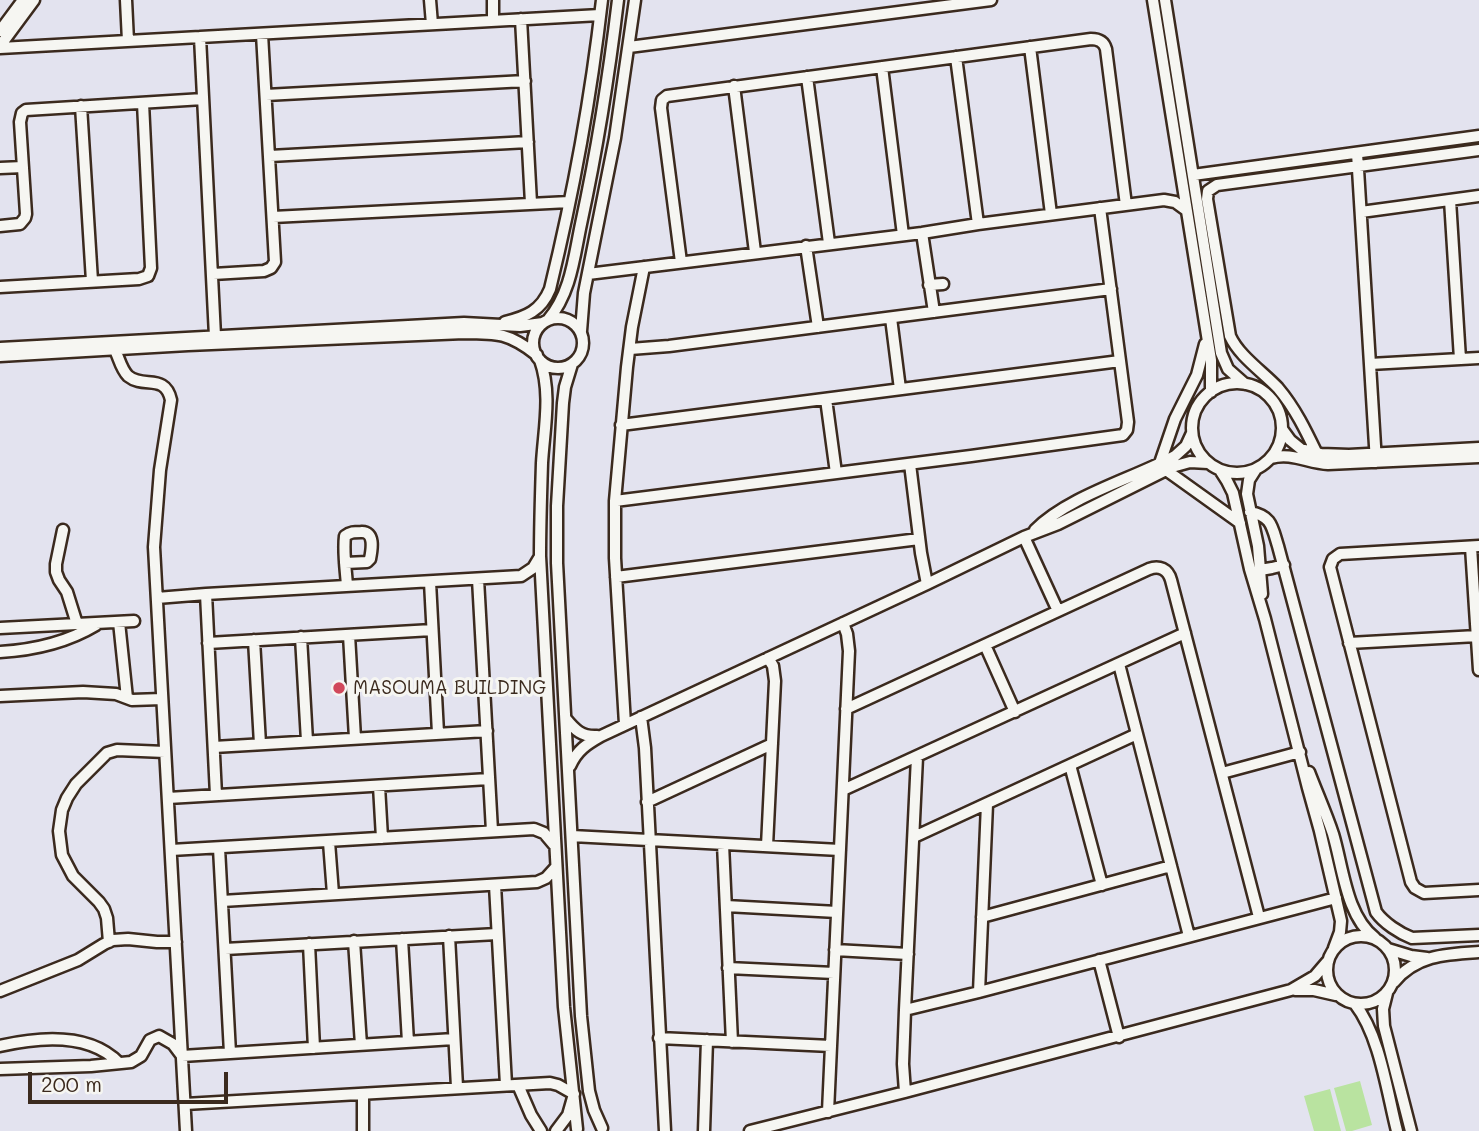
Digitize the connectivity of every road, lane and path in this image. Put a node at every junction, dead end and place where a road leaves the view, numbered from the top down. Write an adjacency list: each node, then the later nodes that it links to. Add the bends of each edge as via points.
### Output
1 (23, 0): 16 (street)
2 (34, 0): 20 (street)
3 (126, 0): 19 (street)
4 (430, 0): 15 (street)
5 (493, 0): 14 (street)
6 (602, 0): 12 (street)
7 (618, 0): 26 (street)
8 (635, 0): 21 (street)
9 (991, 0): 21 (street)
10 (1153, 0): 45 (street)
11 (1165, 0): 44 (street)
12 (600, 15): 13 (street); 23 (street)
13 (521, 19): 14 (street); 28 (street)
14 (493, 21): 15 (street)
15 (432, 24): 17 (street)
16 (0, 31)
17 (262, 34): 18 (street); 30 (street)
18 (200, 37): 19 (street); 31 (street)
19 (128, 41): 20 (street)
20 (0, 47)
21 (629, 47): 69 (street)
22 (1030, 47): 24 (street); 51 (street, via 1091,39 1105,47); 55 (street)
23 (596, 49): 26 (street); 40 (street)
24 (956, 57): 25 (street); 57 (street)
25 (882, 67): 27 (street); 60 (street)
26 (609, 71): 36 (street)
27 (807, 77): 29 (street); 62 (street)
28 (524, 81): 30 (street); 35 (street)
29 (734, 86): 64 (street); 66 (street, via 670,94 661,103)
30 (266, 95): 39 (street)
31 (203, 99): 32 (street); 68 (street)
32 (143, 103): 33 (street); 70 (street, via 150,272 139,279)
33 (81, 106): 42 (street, via 31,108 22,113); 70 (street)
34 (1479, 136): 38 (street)
35 (528, 142): 39 (street); 50 (street)
36 (597, 144): 40 (street); 65 (street)
37 (1479, 150): 41 (street)
38 (1357, 153): 41 (street); 44 (street)
39 (270, 156): 56 (street)
40 (577, 162): 49 (street)
41 (1358, 166): 54 (street); 101 (street, via 1217,185 1207,196 1230,336 1290,403)
42 (23, 167): 43 (street); 58 (street, via 25,218 20,224)
43 (0, 168)
44 (1193, 174): 93 (street, via 1221,353 1228,369)
45 (1182, 182): 47 (street); 53 (street)
46 (1479, 196): 48 (street)
47 (1164, 200): 51 (street); 53 (street)
48 (1450, 200): 54 (street); 89 (street)
49 (569, 202): 50 (street); 61 (street)
50 (531, 203): 56 (street)
51 (1126, 205): 52 (street)
52 (1100, 208): 55 (street); 74 (street)
53 (1186, 210): 82 (street)
54 (1361, 212): 92 (street)
55 (1051, 214): 57 (street)
56 (273, 217): 68 (street, via 275,259 271,268)
57 (978, 224): 59 (street)
58 (0, 226)
59 (922, 233): 60 (street); 72 (street)
60 (903, 235): 62 (street)
61 (561, 240): 65 (street); 78 (street, via 550,289 541,305 527,316)
62 (829, 243): 63 (street)
63 (806, 246): 64 (street); 79 (street)
64 (755, 252): 66 (street)
65 (573, 261): 77 (street, via 562,299)
66 (681, 262): 67 (street)
67 (644, 267): 69 (street); 84 (street)
68 (213, 274): 81 (street)
69 (588, 274): 80 (street)
70 (92, 281): 73 (street)
71 (943, 284): 72 (street)
72 (929, 285): 75 (street)
73 (0, 286)
74 (1111, 289): 75 (street); 90 (street)
75 (934, 312): 76 (street)
76 (891, 318): 79 (street); 94 (street)
77 (546, 321): 78 (street); 80 (street, via 570,320); 87 (street, via 534,338)
78 (495, 325): 81 (street)
79 (818, 327): 84 (street)
80 (581, 331): 91 (street, via 582,352)
81 (215, 336): 83 (street)
82 (1207, 337): 95 (street); 107 (street, via 1197,375 1175,419)
83 (0, 348)
84 (630, 349): 97 (street)
85 (115, 350): 86 (street); 87 (street, via 493,333 517,340); 130 (street, via 129,377 159,384 170,396 154,540)
86 (0, 356)
87 (538, 358): 91 (street, via 555,368); 118 (street, via 547,394)
88 (1479, 358): 89 (street)
89 (1460, 359): 92 (street)
90 (1120, 361): 94 (street); 106 (street, via 1128,425 1123,435)
91 (572, 364): 158 (street, via 563,403 557,525)
92 (1370, 364): 104 (street)
93 (1245, 384): 95 (street, via 1227,384); 98 (street, via 1272,400)
94 (900, 389): 96 (street)
95 (1211, 391): 99 (street, via 1198,406)
96 (826, 399): 97 (street); 110 (street)
97 (621, 425): 111 (street)
98 (1282, 429): 101 (street, via 1295,445); 103 (street)
99 (1192, 433): 105 (street, via 1197,450); 107 (street)
100 (1479, 448): 104 (street)
101 (1317, 454): 104 (street)
102 (1479, 457): 104 (street)
103 (1271, 458): 104 (street, via 1288,456 1328,464); 108 (street)
104 (1376, 458)
105 (1208, 463): 107 (street); 109 (street)
106 (910, 464): 110 (street); 116 (street)
107 (1163, 467): 113 (street); 115 (street, via 1069,519)
108 (1256, 469): 109 (street); 112 (street, via 1247,487)
109 (1220, 470): 113 (street)
110 (836, 474): 111 (street)
111 (615, 501): 123 (street)
112 (1250, 512): 120 (street, via 1266,518); 121 (street)
113 (1240, 523): 132 (street)
114 (63, 530): 137 (street, via 56,572)
115 (1028, 535): 126 (street); 131 (street)
116 (919, 539): 123 (street); 126 (street)
117 (1475, 546): 142 (street); 146 (street, via 1335,556 1330,570)
118 (540, 556): 122 (street); 128 (street)
119 (345, 563): 127 (street)
120 (1284, 565): 121 (street); 211 (street, via 1376,912 1412,938)
121 (1259, 570): 132 (street)
122 (521, 576): 124 (street); 128 (street)
123 (616, 577): 159 (street)
124 (478, 579): 125 (street); 160 (street)
125 (430, 582): 127 (street); 139 (street)
126 (927, 584): 136 (street)
127 (347, 586): 129 (street)
128 (542, 593): 182 (street)
129 (205, 594): 130 (street); 145 (street)
130 (157, 598): 154 (street)
131 (1058, 611): 140 (street, via 1158,567 1170,577); 147 (street)
132 (1265, 619): 170 (street)
133 (134, 621): 134 (street)
134 (119, 622): 135 (street); 153 (street)
135 (100, 623): 137 (street); 148 (street, via 58,643)
136 (843, 623): 149 (street); 155 (street, via 849,651)
137 (77, 624): 138 (street)
138 (0, 628)
139 (432, 630): 141 (street); 161 (street)
140 (1185, 633): 150 (street); 174 (street)
141 (349, 635): 143 (street); 164 (street)
142 (1477, 636): 146 (street); 151 (street)
143 (301, 638): 144 (street); 165 (street)
144 (254, 640): 145 (street); 166 (street)
145 (208, 643): 168 (street)
146 (1349, 643): 201 (street, via 1412,885 1424,893)
147 (985, 645): 155 (street); 156 (street)
148 (0, 652)
149 (768, 658): 157 (street); 167 (street, via 775,681)
150 (1119, 664): 156 (street); 162 (street)
151 (1479, 670)
152 (0, 696): 153 (street, via 83,692)
153 (127, 698): 154 (street)
154 (162, 699): 169 (street)
155 (846, 709): 177 (street)
156 (1015, 712): 171 (street)
157 (642, 717): 159 (street); 180 (street)
158 (566, 719): 163 (street, via 582,734); 173 (street)
159 (625, 724): 163 (street)
160 (486, 731): 161 (street); 175 (street)
161 (438, 733): 164 (street)
162 (1137, 734): 172 (street); 196 (street)
163 (601, 736): 173 (street, via 578,751)
164 (355, 738): 165 (street)
165 (307, 741): 166 (street)
166 (260, 744): 168 (street)
167 (772, 744): 180 (street); 192 (street)
168 (214, 747): 178 (street)
169 (165, 752): 179 (street); 216 (street, via 107,753 76,784 62,810 62,855 73,876 104,909)
170 (1300, 752): 174 (street); 203 (street); 215 (street, via 1333,834 1354,910)
171 (917, 757): 177 (street); 186 (street)
172 (1070, 765): 181 (street); 199 (street)
173 (568, 770): 185 (street)
174 (1222, 773): 209 (street)
175 (489, 779): 176 (street); 184 (street)
176 (379, 786): 178 (street); 187 (street)
177 (843, 790): 195 (street)
178 (216, 795): 179 (street)
179 (168, 798): 194 (street)
180 (647, 802): 188 (street)
181 (987, 804): 186 (street); 208 (street)
182 (553, 813): 183 (street); 191 (street)
183 (534, 829): 184 (street); 191 (street)
184 (492, 831): 187 (street)
185 (572, 836): 188 (street); 264 (street, via 585,1059 591,1101)
186 (914, 837): 225 (street)
187 (382, 838): 189 (street)
188 (648, 841): 190 (street); 240 (street)
189 (329, 842): 193 (street); 202 (street)
190 (723, 844): 192 (street); 206 (street)
191 (555, 846): 197 (street)
192 (767, 846): 195 (street)
193 (219, 848): 194 (street); 204 (street)
194 (171, 850): 217 (street)
195 (840, 850): 207 (street)
196 (1171, 866): 199 (street); 213 (street)
197 (556, 867): 198 (street); 205 (street)
198 (537, 882): 200 (street); 205 (street, via 550,889)
199 (1102, 884): 208 (street)
200 (495, 885): 202 (street); 210 (street)
201 (1479, 890)
202 (332, 894): 204 (street)
203 (1336, 898): 209 (street); 221 (street, via 1341,927)
204 (222, 901): 220 (street)
205 (558, 901): 252 (street)
206 (726, 906): 207 (street); 229 (street)
207 (837, 912): 223 (street)
208 (982, 917): 234 (street)
209 (1259, 917): 213 (street)
210 (497, 934): 212 (street); 255 (street)
211 (1479, 935)
212 (449, 936): 214 (street); 241 (street)
213 (1189, 936): 227 (street)
214 (402, 939): 218 (street); 243 (street)
215 (1376, 939): 221 (street, via 1358,936); 222 (street)
216 (109, 942): 217 (street); 233 (street, via 78,960)
217 (176, 942): 250 (street)
218 (354, 942): 219 (street); 245 (street)
219 (309, 944): 220 (street); 248 (street)
220 (225, 948): 249 (street)
221 (1334, 948): 228 (street)
222 (1388, 949): 226 (street); 231 (street, via 1395,965)
223 (835, 950): 225 (street); 230 (street)
224 (1479, 952): 226 (street)
225 (908, 954): 238 (street)
226 (1427, 958): 231 (street)
227 (1099, 960): 234 (street); 239 (street)
228 (1327, 961): 232 (street, via 1315,976); 236 (street, via 1327,980)
229 (728, 968): 230 (street); 244 (street)
230 (834, 973): 247 (street)
231 (1393, 983): 235 (street)
232 (1291, 990): 236 (street); 239 (street)
233 (0, 991)
234 (979, 992): 238 (street)
235 (1387, 993): 237 (street, via 1373,1003); 273 (street, via 1384,1026)
236 (1337, 995): 237 (street)
237 (1355, 1004): 272 (street, via 1374,1040)
238 (905, 1010): 258 (street)
239 (1119, 1037): 258 (street)
240 (659, 1038): 242 (street); 269 (street)
241 (454, 1040): 243 (street); 257 (street)
242 (707, 1040): 244 (street); 270 (street)
243 (408, 1042): 245 (street)
244 (732, 1042): 247 (street)
245 (361, 1045): 248 (street)
246 (0, 1046): 251 (street, via 41,1039 72,1041 99,1048)
247 (831, 1046): 262 (street)
248 (314, 1048): 249 (street)
249 (230, 1053): 250 (street)
250 (182, 1056): 251 (street, via 159,1036 150,1040 141,1056); 261 (street)
251 (119, 1063): 253 (street)
252 (569, 1065): 254 (street); 260 (street)
253 (0, 1069)
254 (550, 1083): 256 (street); 260 (street)
255 (506, 1085): 256 (street); 257 (street)
256 (518, 1085): 267 (street)
257 (457, 1087): 259 (street)
258 (905, 1093): 262 (street)
259 (363, 1094): 261 (street); 266 (street)
260 (574, 1094): 263 (street); 268 (street, via 568,1115)
261 (185, 1104): 265 (street)
262 (828, 1112): 271 (street)
263 (576, 1130): 264 (street, via 589,1125)
264 (604, 1130)
265 (187, 1131)
266 (363, 1131)
267 (541, 1131)
268 (556, 1131)
269 (665, 1131)
270 (704, 1131)
271 (750, 1131)
272 (1397, 1131)
273 (1410, 1131)

